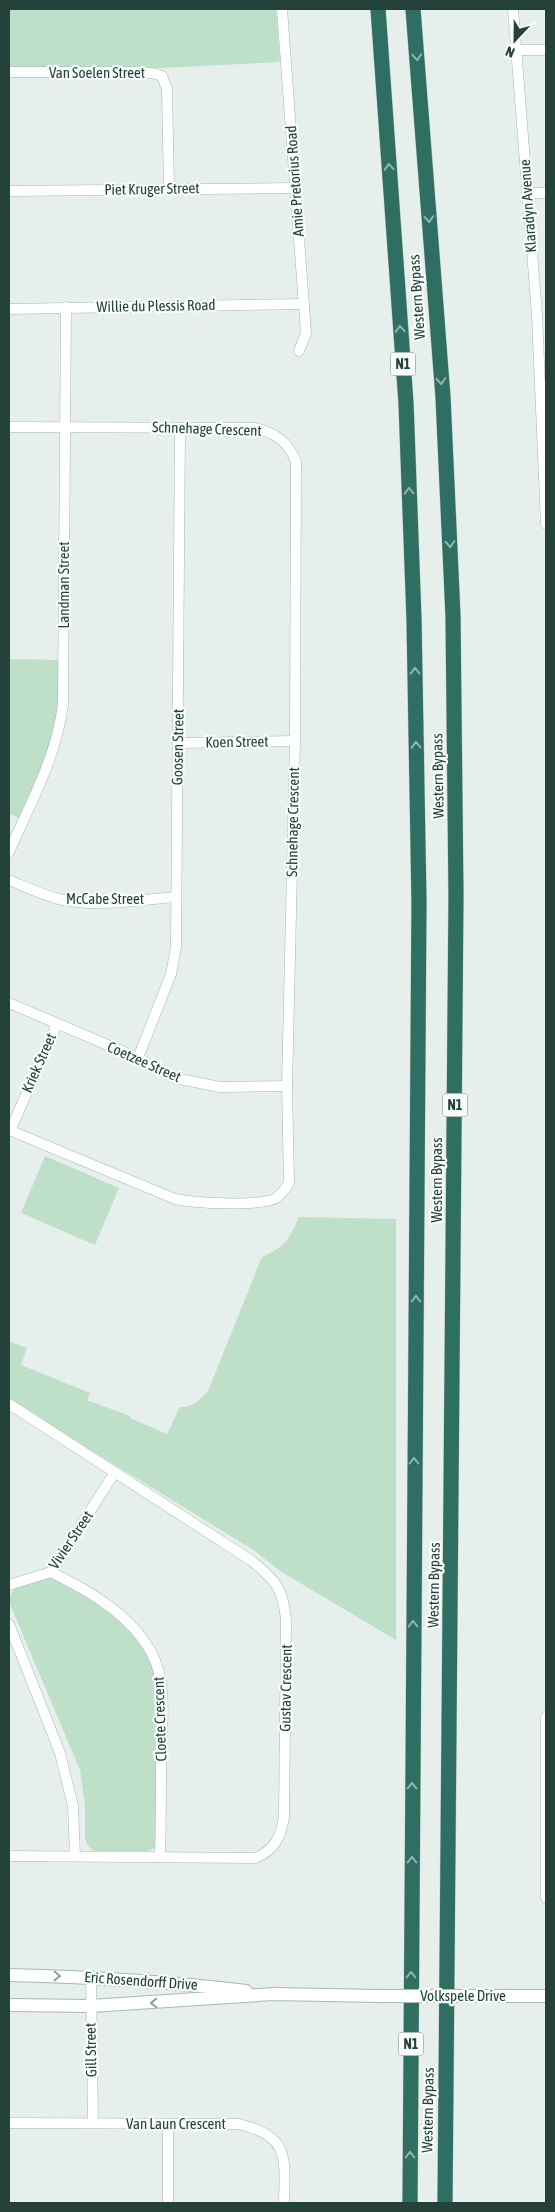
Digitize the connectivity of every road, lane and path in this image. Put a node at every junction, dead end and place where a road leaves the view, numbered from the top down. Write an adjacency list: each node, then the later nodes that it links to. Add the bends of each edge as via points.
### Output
1 (282, 9): 9 (street, Amie Pretorius Road)
2 (378, 9): 57 (highway, Western Bypass / N1, one-way to 2, via 419,892 406,403)
3 (413, 9): 58 (highway, Western Bypass / N1, one-way to 58, via 442,397 453,616 456,906)
4 (513, 9): 5 (street, Klaradyn Avenue)
5 (516, 50): 6 (street); 11 (street, Klaradyn Avenue)
6 (546, 50)
7 (9, 72): 8 (street, Van Soelen Street, via 144,72 162,76 167,90)
8 (169, 188): 9 (street, Piet Kruger Street); 10 (street, Piet Kruger Street)
9 (296, 188): 13 (street, Amie Pretorius Road)
10 (9, 191)
11 (527, 193): 12 (street); 16 (street, Klaradyn Avenue)
12 (546, 193)
13 (304, 304): 14 (street, Willie du Plessis Road); 17 (street, Amie Pretorius Road, via 306,333)
14 (66, 307): 15 (street, Willie du Plessis Road); 18 (street, Landman Street)
15 (9, 309)
16 (542, 316): 21 (street, Klaradyn Avenue)
17 (299, 351)
18 (64, 426): 19 (street, Schnehage Crescent); 20 (street, Schnehage Crescent); 25 (street, Landman Street, via 63,704 60,729)
19 (9, 427)
20 (180, 428): 23 (street, Schnehage Crescent, via 255,428 271,432 283,440 296,461); 24 (street, Goosen Street)
21 (545, 444): 22 (street, Klaradyn Avenue)
22 (546, 524)
23 (295, 741): 24 (street, Koen Street); 31 (street, Schnehage Crescent)
24 (178, 743): 27 (street, Goosen Street)
25 (9, 852)
26 (9, 880): 27 (street, McCabe Street, via 69,901)
27 (175, 897): 30 (street, Goosen Street, via 176,948 172,974)
28 (9, 1003): 29 (street, Coetzee Street)
29 (57, 1024): 30 (street, Coetzee Street); 32 (street, Kriek Street)
30 (138, 1058): 31 (street, Coetzee Street, via 175,1078 201,1085)
31 (287, 1086): 32 (street, Schnehage Crescent, via 289,1183 281,1194 264,1201 195,1203 175,1199)
32 (9, 1131)
33 (9, 1404): 34 (street, Gustav Crescent)
34 (115, 1472): 35 (street, Vivier Street); 41 (street, Gustav Crescent, via 252,1561 273,1579 285,1606 282,1833 267,1854 255,1858)
35 (51, 1572): 36 (street, Vivier Street); 41 (street, Cloete Crescent, via 107,1604 130,1623 144,1640 157,1666 162,1700)
36 (9, 1585)
37 (9, 1624): 39 (street, via 60,1753 73,1806)
38 (546, 1717): 42 (street)
39 (75, 1855): 40 (street, Gustav Crescent); 41 (street, Gustav Crescent)
40 (9, 1856)
41 (160, 1857)
42 (546, 1898)
43 (9, 1975): 44 (street, Eric Rosendorff Drive, one-way to 44)
44 (91, 1977): 45 (street, Eric Rosendorff Drive); 51 (street, Gill Street)
45 (182, 1983): 46 (street, Eric Rosendorff Drive); 49 (street)
46 (273, 1994): 47 (street, Eric Rosendorff Drive); 49 (street, Eric Rosendorff Drive)
47 (379, 1996): 48 (street, Volkspele Drive, bridge)
48 (546, 1996)
49 (182, 2002): 51 (street, Eric Rosendorff Drive, one-way to 51)
50 (9, 2005): 51 (street, Eric Rosendorff Drive)
51 (91, 2006): 53 (street, Gill Street)
52 (9, 2122): 53 (street, Van Laun Crescent)
53 (93, 2123): 54 (street, Van Laun Crescent)
54 (168, 2124): 55 (street); 56 (street, Van Laun Crescent, via 239,2124 268,2135 281,2151 285,2169)
55 (168, 2203)
56 (284, 2203)
57 (410, 2203)
58 (445, 2203)

